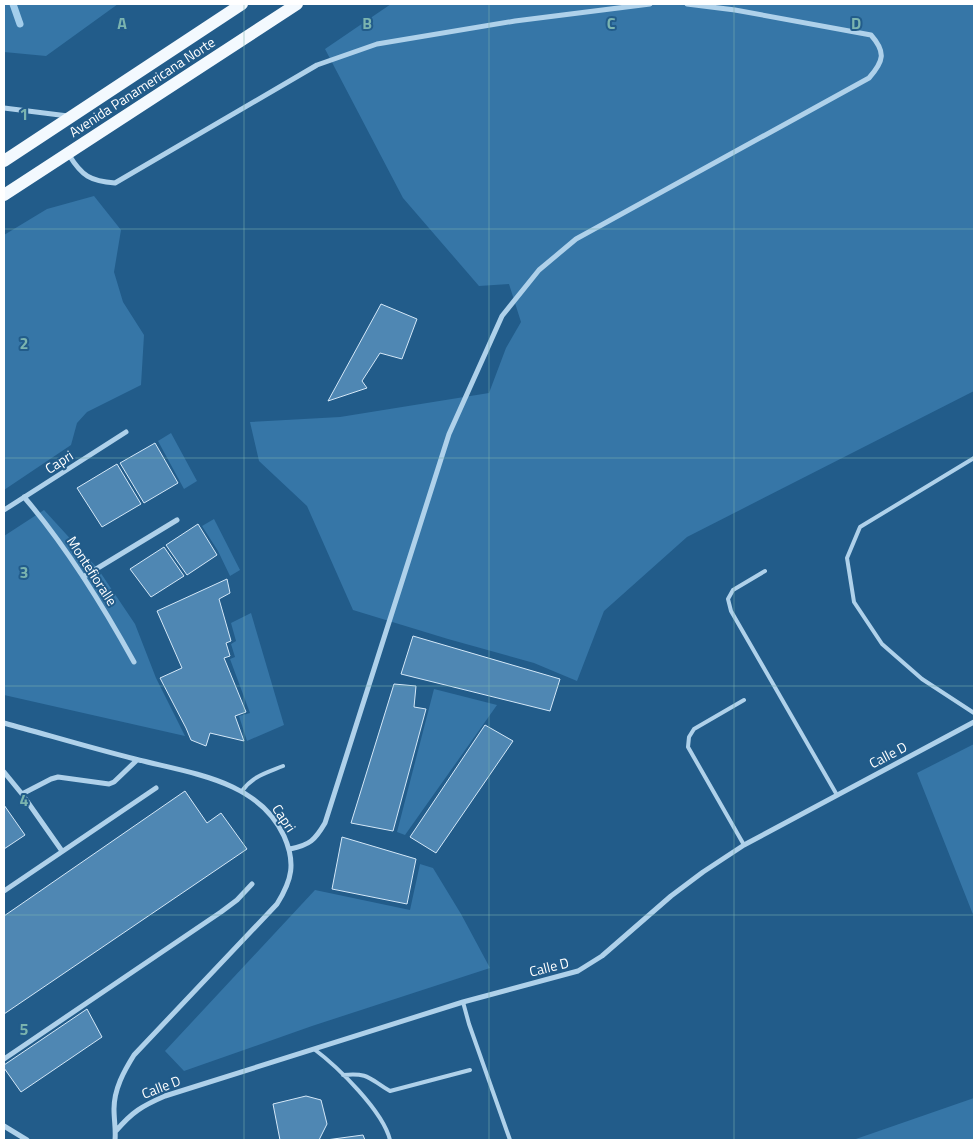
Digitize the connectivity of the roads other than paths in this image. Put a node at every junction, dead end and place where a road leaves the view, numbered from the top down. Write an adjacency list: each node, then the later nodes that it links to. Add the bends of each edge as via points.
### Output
1 (242, 4): 6 (main road, Avenida Panamericana Norte)
2 (298, 4): 7 (main road, Avenida Panamericana Norte)
3 (650, 4): 7 (street, via 515,21 378,44 317,65 115,183 97,181 84,175)
4 (687, 4): 30 (street, via 744,11 871,35 879,44 882,56 878,68 869,78 576,239 539,270 502,316 449,434 325,823 316,839)
5 (4, 108): 6 (street)
6 (71, 117): 8 (main road, Avenida Panamericana Norte)
7 (68, 153): 9 (main road, Avenida Panamericana Norte)
8 (4, 160)
9 (4, 194)
10 (126, 432): 12 (street, Capri)
11 (974, 458): 19 (lane, via 860,527 847,558 854,602 882,644 922,679)
12 (24, 497): 13 (street, Capri); 16 (street, Montefioralle, via 45,521)
13 (4, 510)
14 (177, 520): 16 (street)
15 (765, 570): 28 (lane, via 733,590 728,598 731,611)
16 (83, 577): 17 (street, Montefioralle)
17 (134, 662)
18 (744, 700): 29 (lane, via 694,729 689,736 688,747)
19 (974, 713)
20 (974, 722): 28 (street, Calle D)
21 (4, 723): 22 (street, Capri)
22 (137, 760): 26 (street, Capri, via 194,772); 27 (street, via 109,784 58,777)
23 (283, 766): 26 (lane, via 255,778)
24 (4, 772): 27 (street)
25 (156, 788): 31 (street)
26 (242, 791): 30 (street, Capri, via 267,811)
27 (22, 794): 31 (street)
28 (837, 795): 29 (street, Calle D)
29 (744, 845): 34 (street, Calle D, via 671,896 602,956 578,971)
30 (290, 849): 40 (street, Capri, via 291,873 277,904 134,1055 115,1094)
31 (62, 852): 33 (street)
32 (252, 884): 36 (street, via 221,912)
33 (4, 891)
34 (463, 1002): 35 (street, Calle D); 44 (lane)
35 (314, 1048): 38 (lane); 40 (street, Calle D, via 165,1096 141,1107)
36 (4, 1060)
37 (470, 1070): 38 (lane, via 390,1091 374,1079 357,1073)
38 (344, 1075): 43 (lane, via 378,1114)
39 (4, 1126): 41 (street)
40 (116, 1131): 42 (street, Capri)
41 (27, 1140)
42 (115, 1140)
43 (390, 1140)
44 (510, 1140)

